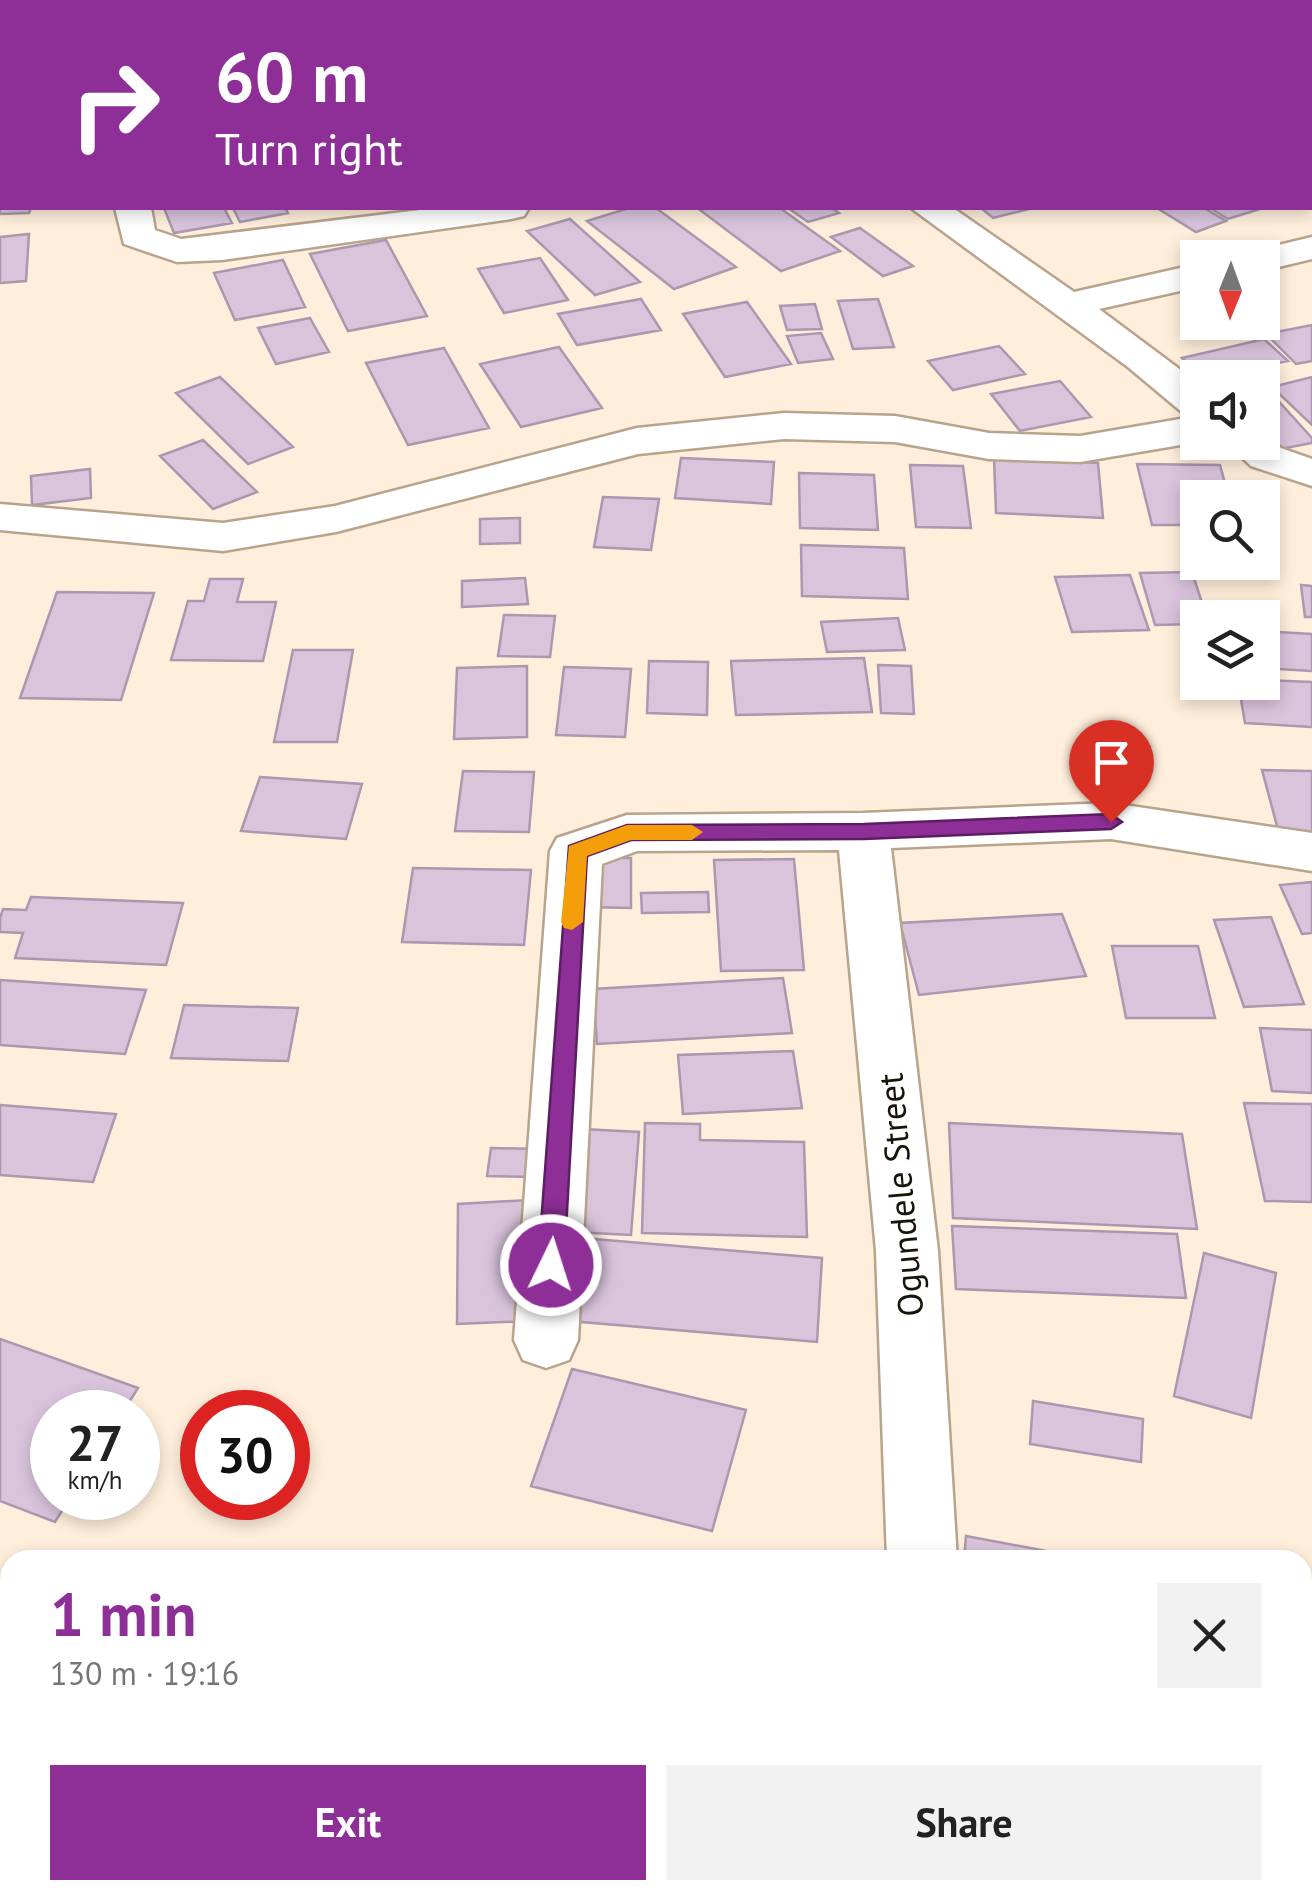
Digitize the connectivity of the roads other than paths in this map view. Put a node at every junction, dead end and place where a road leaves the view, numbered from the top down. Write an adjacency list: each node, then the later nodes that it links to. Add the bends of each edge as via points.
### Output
1 (133, 210): 2 (street, via 137,236 177,251)
2 (497, 210)
3 (932, 210): 7 (street)
4 (1312, 248): 5 (street)
5 (1280, 256)
6 (1180, 279): 7 (street)
7 (1067, 305): 8 (street)
8 (1180, 390)
9 (1180, 433): 12 (street, via 1080,449 989,446 895,429 784,426 637,441 336,519 222,537)
10 (1275, 460): 11 (street)
11 (1312, 472)
12 (0, 517)
13 (864, 832): 14 (street, via 1111,822); 15 (street, via 627,833 576,851); 16 (street, Ogundele Street, via 908,1270)
14 (1312, 852)
15 (546, 1340)
16 (922, 1550)

